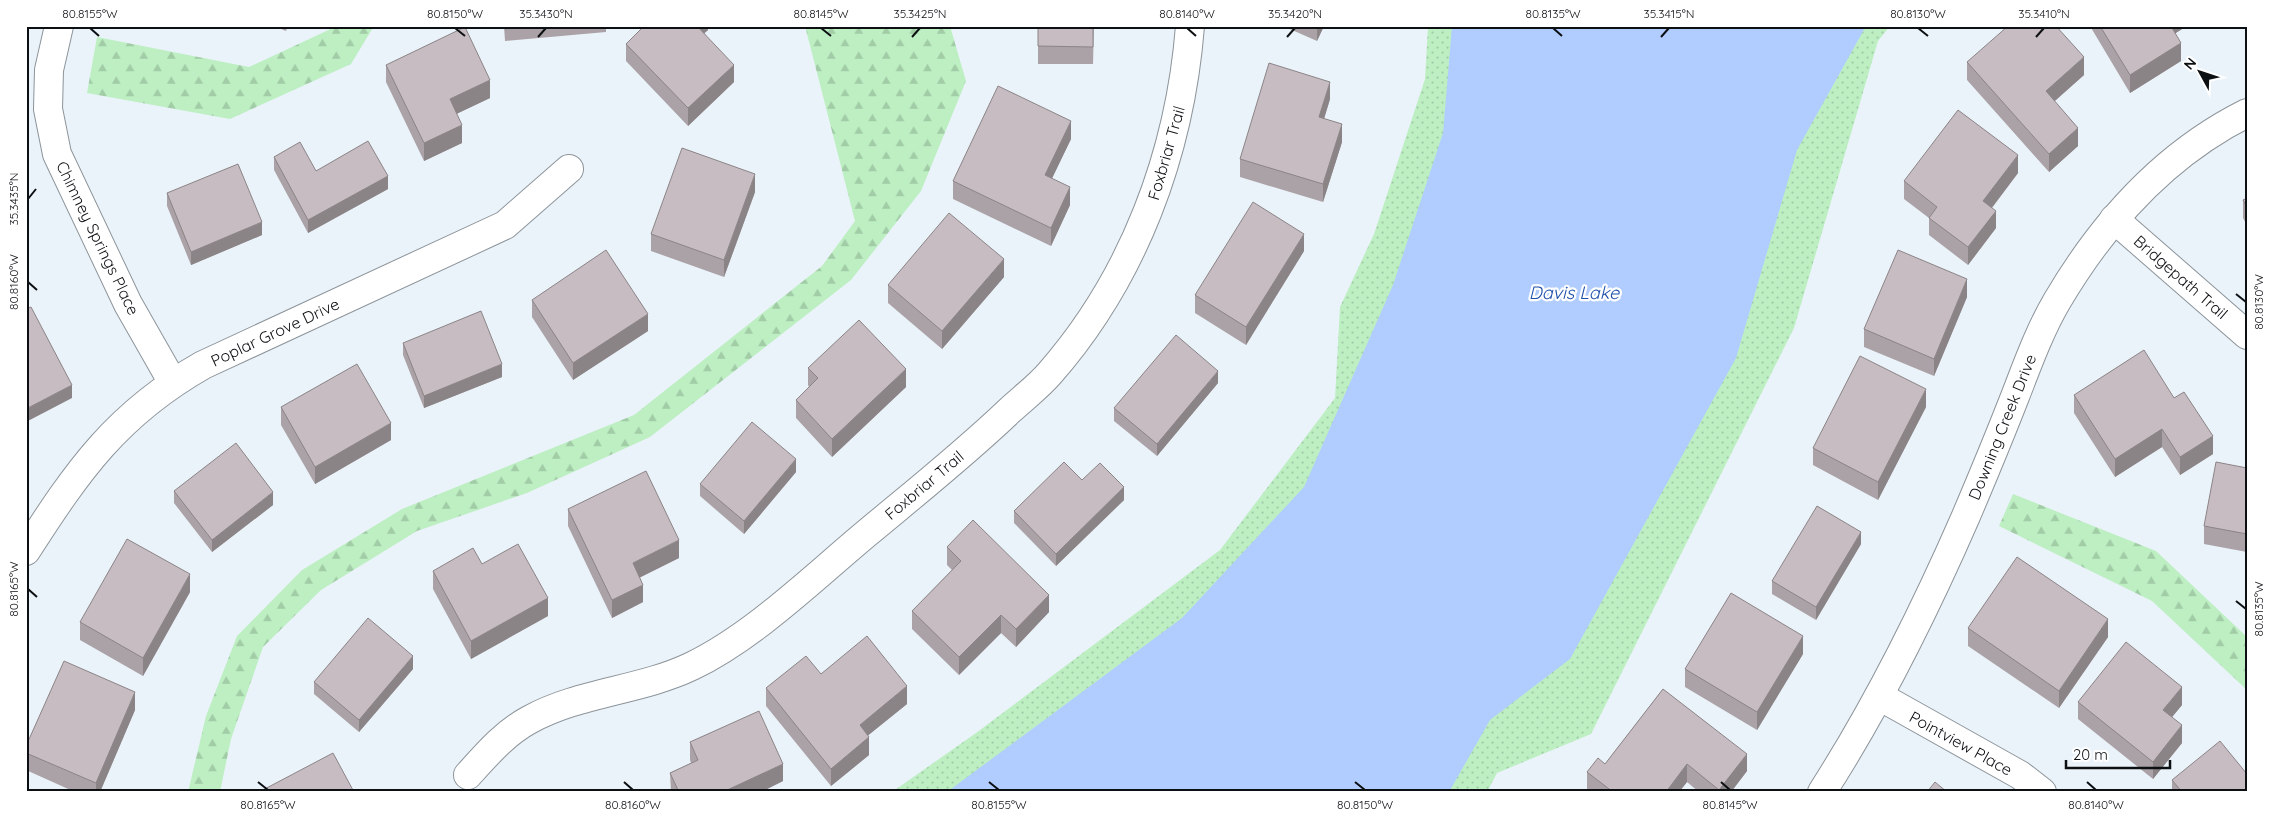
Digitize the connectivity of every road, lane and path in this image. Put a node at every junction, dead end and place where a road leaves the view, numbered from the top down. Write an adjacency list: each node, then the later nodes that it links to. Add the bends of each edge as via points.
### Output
1 (59, 26): 7 (street, Chimney Springs Place, via 49,70 48,109 57,154 128,304)
2 (1190, 26): 10 (street, Foxbriar Trail, via 1177,121 1147,216 1121,270 1090,320 1049,374 979,440 754,628 692,666 548,711 527,721 498,742)
3 (2247, 113): 5 (street, Downing Creek Drive, via 2200,139 2167,164)
4 (569, 169): 7 (street, Poplar Grove Drive, via 505,225)
5 (2114, 219): 6 (street, Bridgepath Trail); 9 (street, Downing Creek Drive, via 2056,302 1949,554)
6 (2247, 335)
7 (173, 383): 8 (street, Poplar Grove Drive, via 150,398 96,451 67,487)
8 (26, 551)
9 (1879, 696): 11 (street, Downing Creek Drive); 12 (street, Pointview Place, via 2020,776)
10 (468, 775)
11 (1822, 792)
12 (2042, 792)

